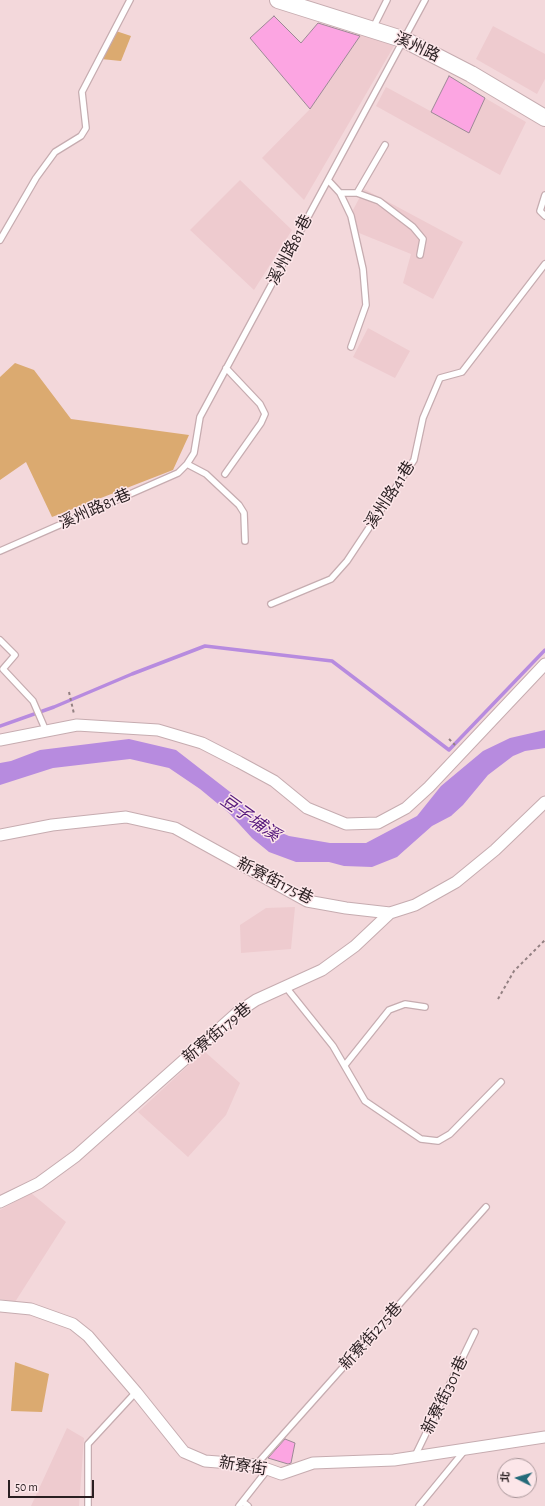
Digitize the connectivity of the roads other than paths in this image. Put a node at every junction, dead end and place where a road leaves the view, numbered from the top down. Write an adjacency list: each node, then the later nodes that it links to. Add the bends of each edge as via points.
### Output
1 (130, 0): 14 (lane, via 82,92 86,128 81,136 55,152 36,178)
2 (278, 0): 5 (street, 溪州路)
3 (387, 0): 5 (lane)
4 (425, 0): 6 (lane, 溪州路81巷)
5 (373, 28): 6 (street, 溪州路)
6 (405, 40): 7 (street, 溪州路, via 471,74); 9 (lane, 溪州路81巷)
7 (545, 118)
8 (384, 145): 11 (lane)
9 (328, 180): 10 (lane); 18 (lane, 溪州路81巷)
10 (340, 193): 11 (lane); 17 (lane, via 351,216 364,276 366,304)
11 (357, 193): 15 (lane, via 379,201 413,227 423,239)
12 (545, 195): 13 (lane, via 540,211)
13 (545, 216)
14 (0, 240)
15 (420, 255)
16 (545, 264): 23 (lane, 溪州路41巷, via 462,372 440,378 423,418 414,460 347,561 331,579)
17 (351, 347)
18 (226, 368): 19 (lane, 溪州路81巷, via 200,417 194,452); 20 (lane, via 260,404 265,414)
19 (188, 464): 21 (lane, via 206,474 239,505 244,513); 22 (lane, 溪州路81巷, via 178,473)
20 (225, 474)
21 (245, 542)
22 (0, 551)
23 (271, 604)
24 (0, 640): 26 (lane, via 15,655 3,669 33,701)
25 (545, 664): 26 (street, via 406,808 378,823 346,824 308,808 274,781 239,762 202,743 158,730 77,725)
26 (46, 731): 27 (street)
27 (0, 740)
28 (545, 802): 30 (street, 新寮街175巷, via 495,850 456,882 414,905)
29 (0, 835): 30 (street, 新寮街175巷, via 52,825 126,817 175,828 307,901)
30 (390, 914): 31 (street, 新寮街179巷, via 355,946 322,970)
31 (285, 986): 33 (lane); 35 (street, 新寮街179巷, via 238,1012 76,1156 39,1183)
32 (426, 1006): 33 (lane, via 405,1004 389,1010)
33 (345, 1065): 34 (lane, via 365,1101 421,1139 438,1141 450,1134)
34 (501, 1082)
35 (0, 1202)
36 (486, 1208): 43 (lane, 新寮街275巷)
37 (0, 1306): 39 (street, 新寮街, via 31,1309 73,1324 88,1336)
38 (475, 1332): 42 (lane, 新寮街301巷)
39 (136, 1392): 43 (street, 新寮街, via 184,1452 205,1461); 46 (lane, via 88,1444)
40 (545, 1437): 41 (street, 新寮街)
41 (466, 1448): 42 (street, 新寮街); 48 (lane)
42 (414, 1457): 44 (street, 新寮街, via 313,1463 281,1474)
43 (256, 1465): 44 (street, 新寮街)
44 (268, 1469): 45 (lane)
45 (241, 1504): 47 (lane)
46 (88, 1506)
47 (248, 1506)
48 (419, 1506)

